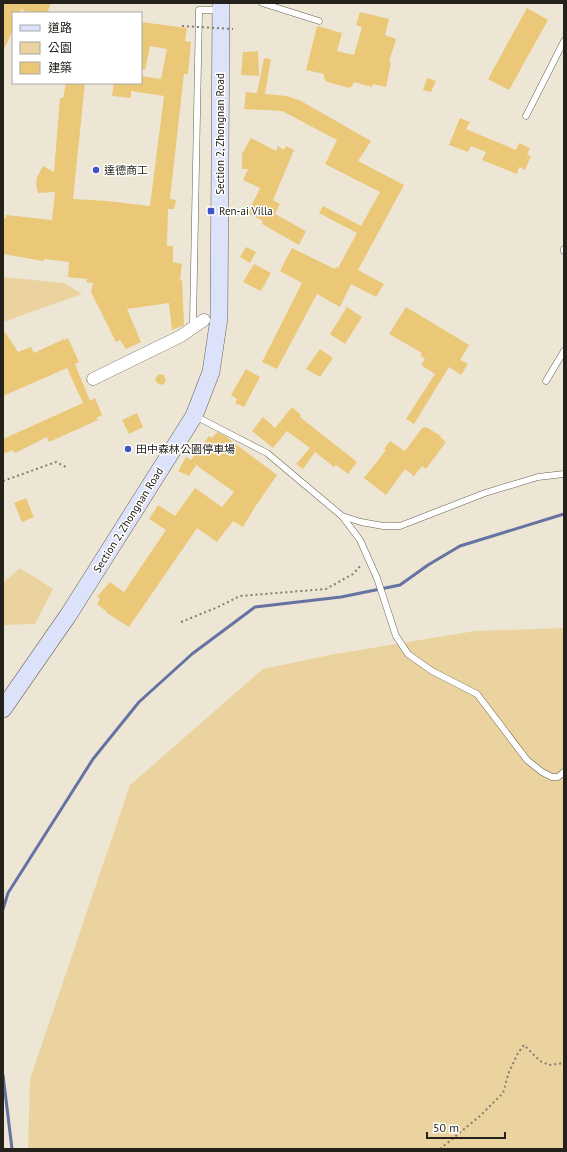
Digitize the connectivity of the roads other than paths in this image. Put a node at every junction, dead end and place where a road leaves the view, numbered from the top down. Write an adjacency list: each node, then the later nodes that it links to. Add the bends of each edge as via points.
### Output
1 (262, 3): 3 (lane)
2 (221, 7): 6 (main road, Section 2, Zhongnan Road); 6 (lane, via 199,10 193,322)
3 (319, 20)
4 (564, 41): 5 (lane)
5 (526, 116)
6 (212, 319): 8 (street); 10 (main road, Section 2, Zhongnan Road, via 211,372)
7 (564, 351): 9 (lane)
8 (93, 379)
9 (546, 381)
10 (194, 416): 12 (lane, via 267,453); 13 (main road, Section 2, Zhongnan Road, via 69,614)
11 (564, 474): 12 (lane, via 538,477 485,493 400,526 383,526)
12 (342, 516): 14 (lane, via 360,540 377,578 396,636 408,654 432,671 477,694 527,760 542,772 552,777 558,777)
13 (3, 709)
14 (564, 772)

